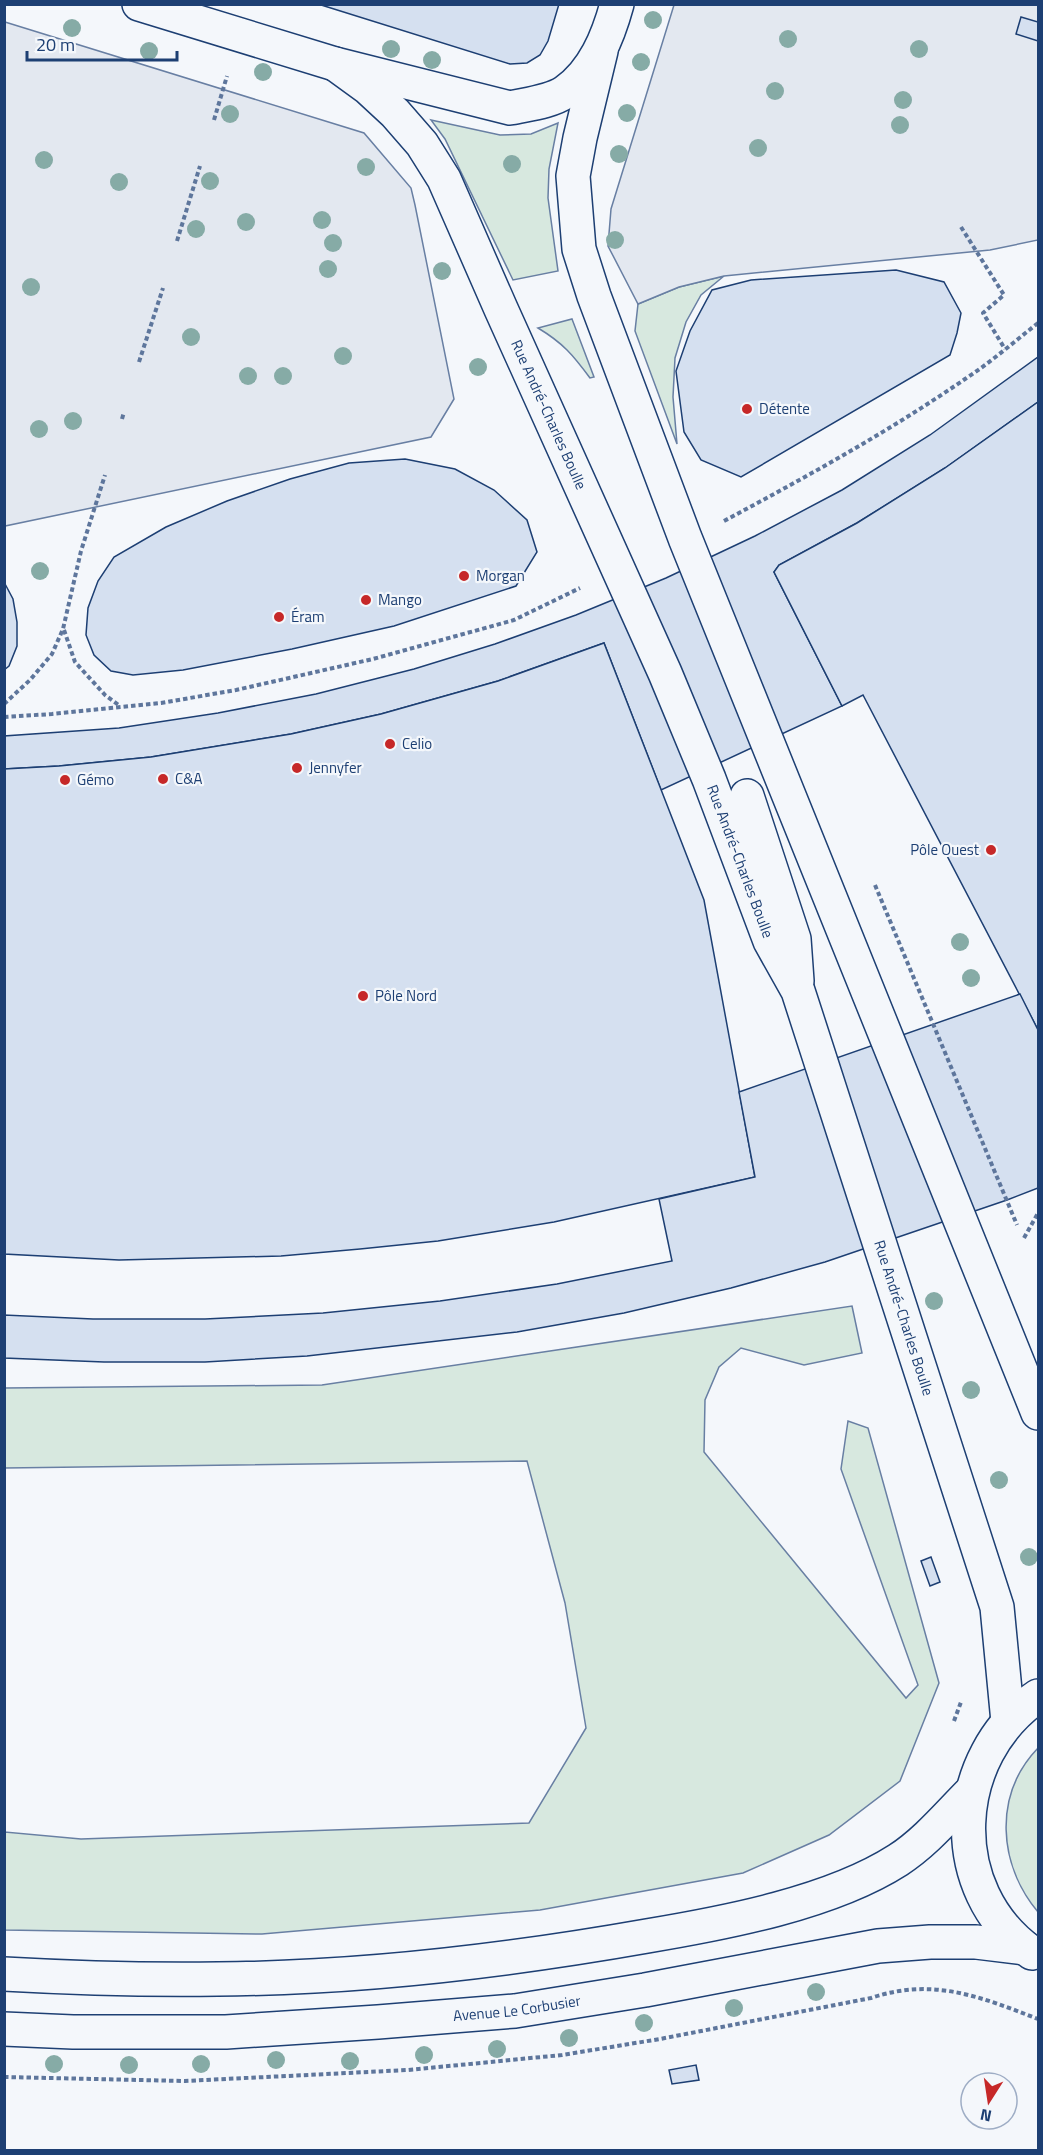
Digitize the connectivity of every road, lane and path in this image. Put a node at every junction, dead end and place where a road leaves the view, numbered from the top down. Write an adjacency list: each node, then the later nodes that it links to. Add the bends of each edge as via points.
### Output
1 (139, 4): 4 (street)
2 (617, 4): 3 (street)
3 (601, 51): 4 (street, via 564,93 510,108); 27 (street, via 573,176 579,249 594,296 689,548)
4 (335, 64): 24 (street, Rue André-Charles Boulle, via 395,113 422,144 444,179 665,673 770,941)
5 (230, 66): 6 (path)
6 (214, 120)
7 (200, 166): 9 (path)
8 (961, 227): 12 (path, via 1004,295 983,313)
9 (177, 242)
10 (163, 288): 13 (path)
11 (1038, 323): 12 (path)
12 (1005, 349): 17 (path, via 879,435)
13 (139, 362)
14 (124, 412): 15 (path)
15 (122, 419)
16 (105, 475): 19 (path, via 81,551)
17 (715, 525)
18 (584, 586): 21 (path, via 514,620 373,659 236,690)
19 (63, 629): 20 (path, via 52,654); 21 (path, via 75,662)
20 (4, 704)
21 (121, 707): 22 (path)
22 (4, 717)
23 (747, 796): 24 (street, via 794,939)
24 (798, 992): 30 (street, Rue André-Charles Boulle, via 997,1607)
25 (1038, 1213): 26 (path)
26 (1024, 1238)
27 (1038, 1413)
28 (1038, 1696): 30 (street)
29 (962, 1698): 31 (path)
30 (1008, 1722): 32 (street, via 986,1754)
31 (952, 1725)
32 (972, 1791): 33 (street, via 968,1825 976,1877 1001,1924); 34 (street, via 917,1845 880,1870 841,1888 707,1926 504,1959 352,1972 218,1979)
33 (1032, 1953): 37 (street, Avenue Le Corbusier, via 976,1942 878,1946 515,2011 378,2022 226,2032)
34 (4, 1974)
35 (889, 1992): 36 (path, via 946,1990 982,1997)
36 (1038, 2019)
37 (4, 2029)

